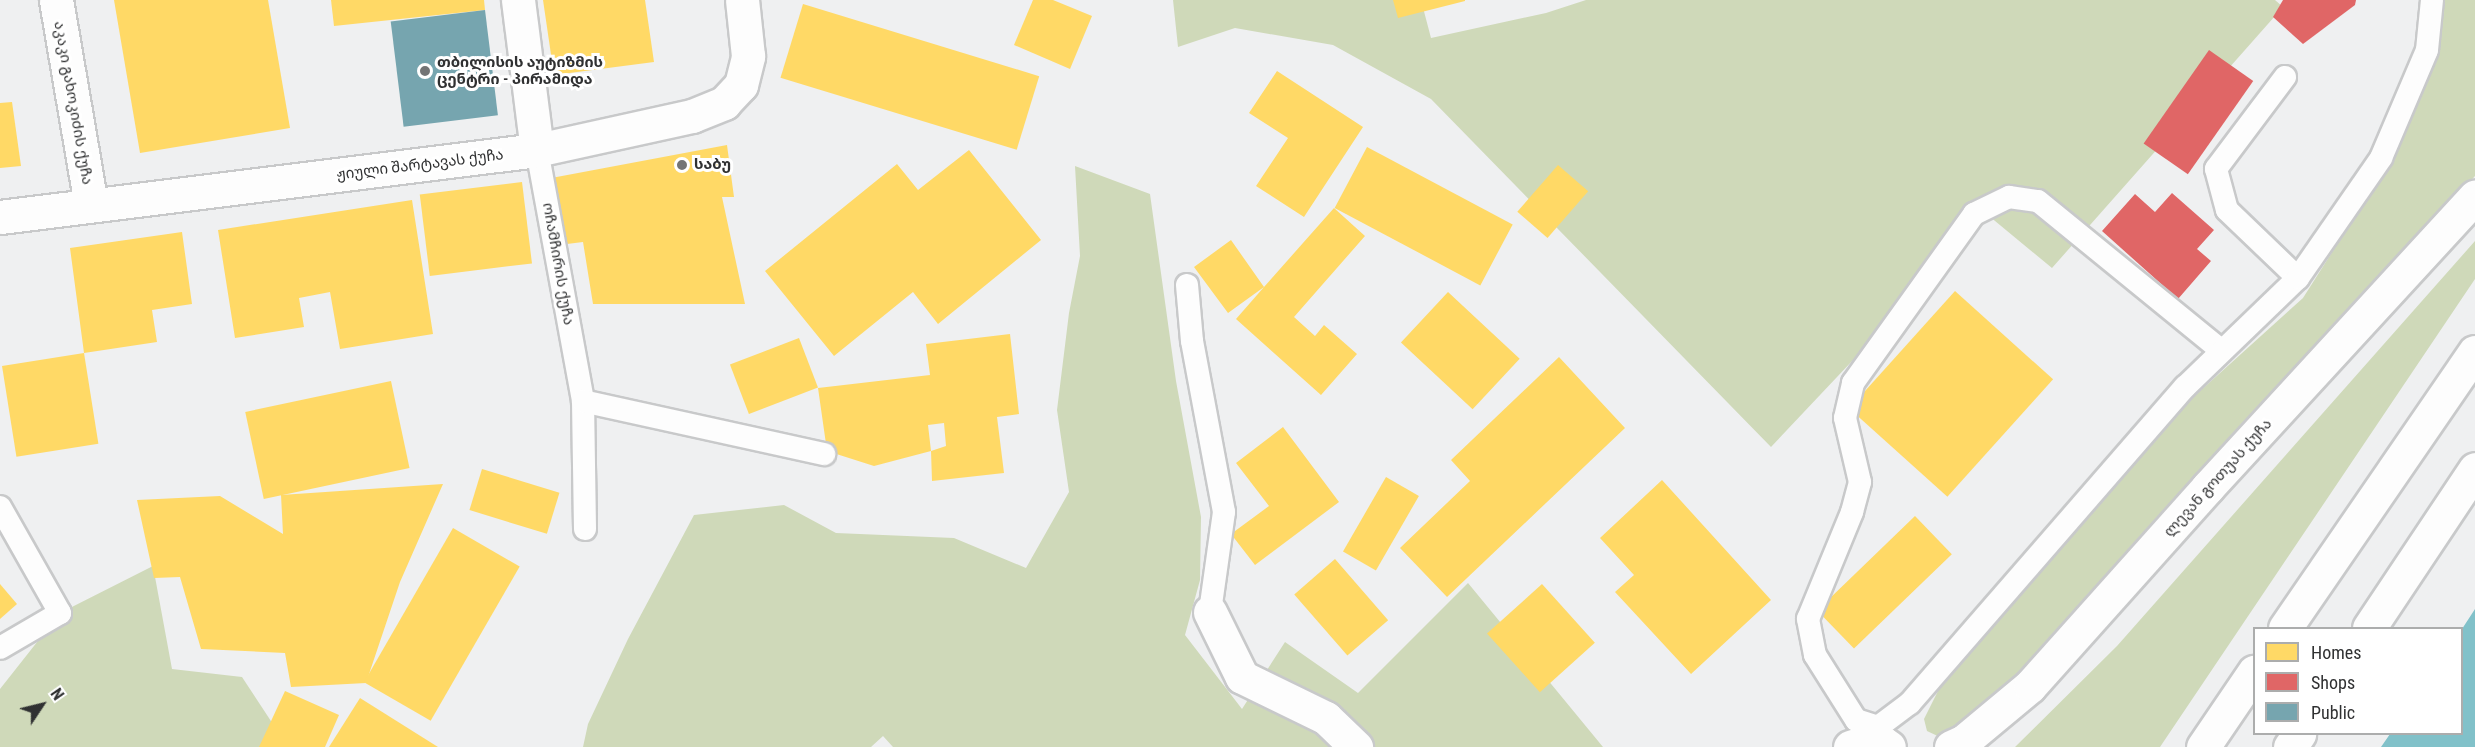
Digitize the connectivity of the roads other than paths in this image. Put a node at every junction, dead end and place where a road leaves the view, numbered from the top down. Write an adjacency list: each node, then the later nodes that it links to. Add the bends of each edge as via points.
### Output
1 (56, 0): 8 (main road, აკაკი გახოკიძის ქუჩა)
2 (518, 0): 6 (main road, ოჩამჩირის ქუჩა)
3 (742, 0): 6 (main road, ჟიული შარტავას ქუჩა, via 748,56 741,85 724,103 692,116)
4 (2433, 0): 10 (lane, via 2427,50 2381,158)
5 (2285, 77): 10 (lane, via 2216,169 2227,210)
6 (537, 150): 8 (main road, ჟიული შარტავას ქუჩა); 14 (lane, ოჩამჩირის ქუჩა)
7 (2475, 198): 26 (main road, ლევან გოთუას ქუჩა, via 2030,686 1964,741)
8 (91, 205): 9 (main road, ჟიული შარტავას ქუჩა)
9 (0, 217)
10 (2298, 278): 12 (lane)
11 (1186, 285): 19 (lane, via 1192,341 1224,512)
12 (2222, 351): 24 (lane, via 2185,387 1910,703); 24 (lane, via 2038,201 2009,197 1974,214 1853,383 1845,418 1860,482 1852,512 1808,620 1815,655)
13 (2475, 352): 20 (main road)
14 (583, 401): 15 (lane); 18 (lane, ოჩამჩირის ქუჩა)
15 (824, 454)
16 (2475, 469): 21 (main road)
17 (0, 507): 22 (lane, via 60,613)
18 (585, 529)
19 (1210, 612): 25 (main road, via 1242,677 1326,718)
20 (2286, 627)
21 (2370, 627)
22 (0, 648)
23 (2253, 673): 27 (main road)
24 (1870, 741)
25 (1356, 747)
26 (1951, 747)
27 (2203, 747)

